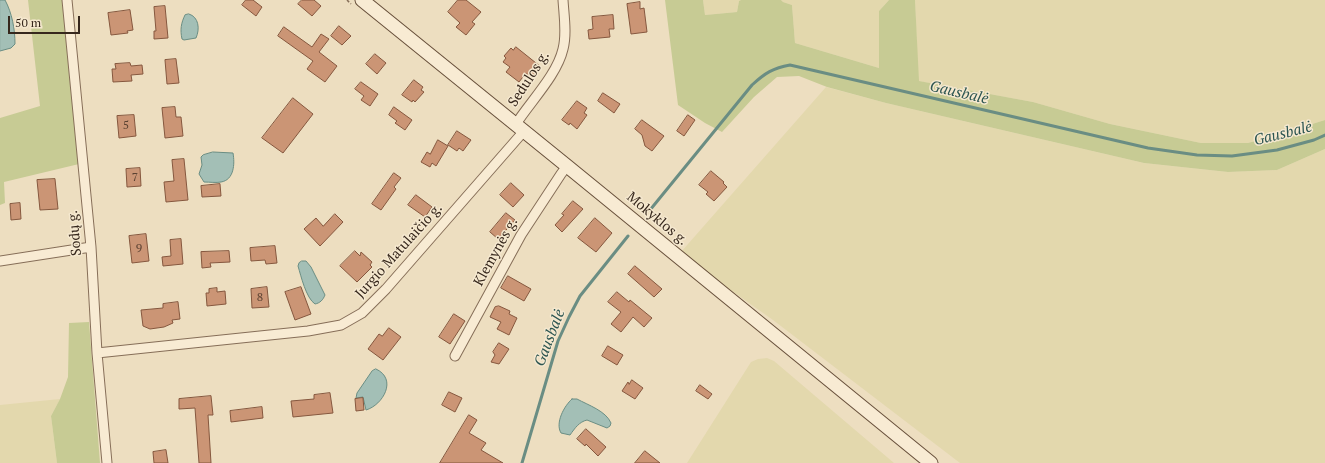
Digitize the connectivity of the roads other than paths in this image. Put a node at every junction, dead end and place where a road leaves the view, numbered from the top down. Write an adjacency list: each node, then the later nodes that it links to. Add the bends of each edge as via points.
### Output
1 (67, 0): 6 (street, Sodų g.)
2 (362, 0): 4 (main road, Mokyklos g.)
3 (563, 0): 4 (street, Sedulos g., via 564,47 561,58)
4 (520, 128): 5 (main road, Mokyklos g.); 8 (street, Jurgio Matulaičio g., via 386,289 362,313 341,325 308,331)
5 (567, 166): 9 (street, Klemynės g., via 520,235); 11 (main road, Mokyklos g.)
6 (91, 247): 7 (street); 8 (street, Sodų g.)
7 (0, 261)
8 (97, 353): 10 (street, Sodų g.)
9 (455, 356)
10 (107, 463)
11 (931, 463)

